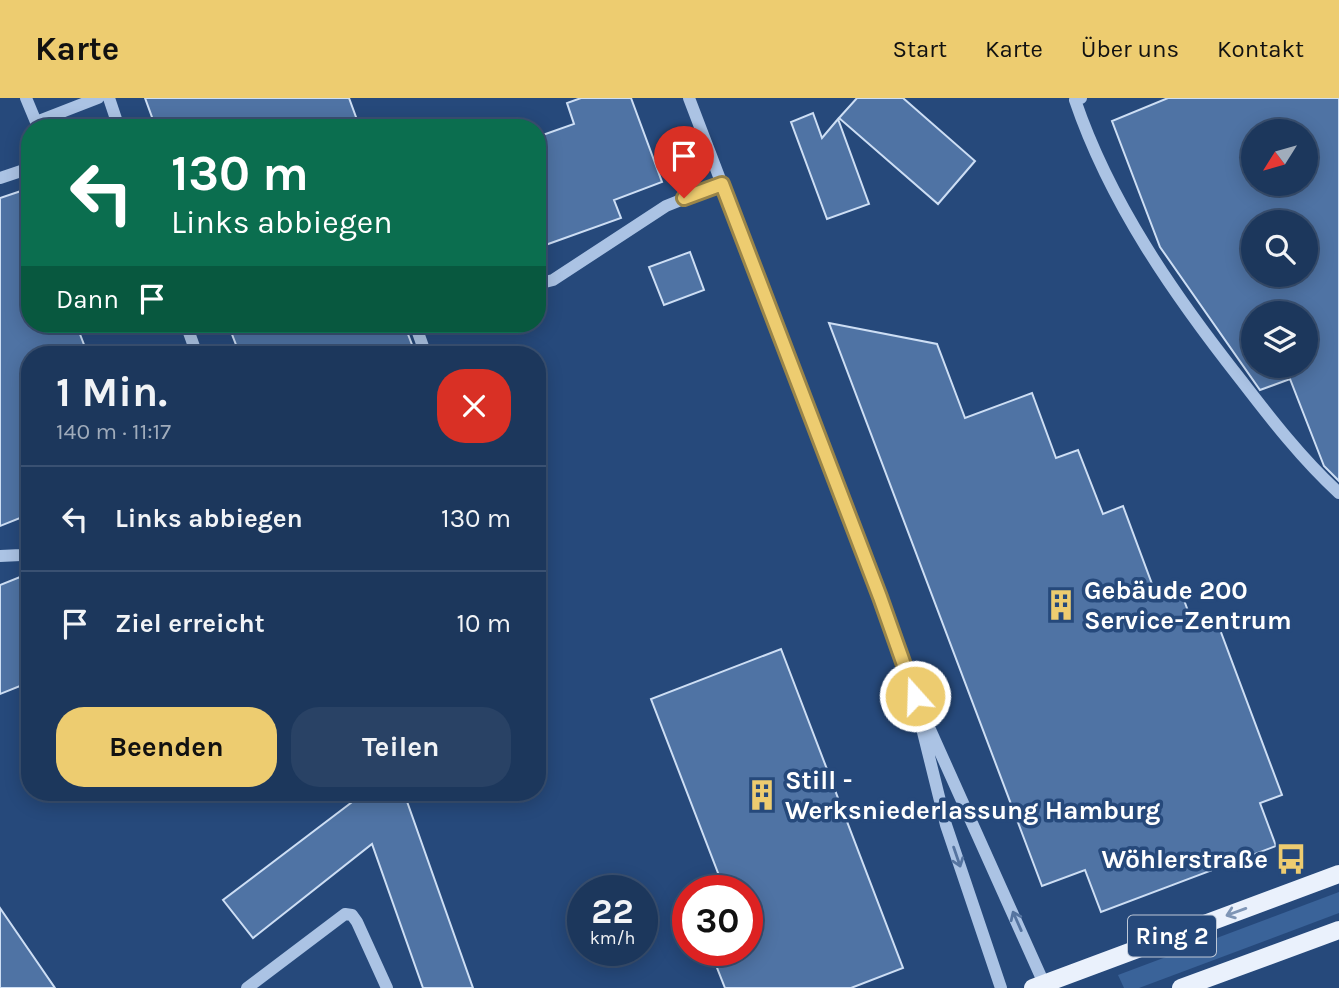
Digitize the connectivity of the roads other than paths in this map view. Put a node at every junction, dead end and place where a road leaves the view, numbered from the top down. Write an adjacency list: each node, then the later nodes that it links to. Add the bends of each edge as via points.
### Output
1 (26, 98): 6 (street)
2 (98, 98): 7 (street)
3 (109, 98): 8 (street)
4 (689, 98): 11 (street)
5 (1081, 98): 13 (street, via 1075,100 1085,131 1148,251 1189,313 1279,428)
6 (35, 119)
7 (51, 119)
8 (116, 119)
9 (21, 171): 10 (street)
10 (0, 178)
11 (722, 184): 12 (street, via 666,206); 16 (street)
12 (546, 282)
13 (1339, 492)
14 (21, 555): 15 (street)
15 (0, 556)
16 (915, 696): 19 (street, one-way to 16); 22 (street, one-way to 22, via 946,825)
17 (1339, 874): 19 (main road, Ring 2, one-way to 19)
18 (1339, 930): 23 (main road, Ring 2)
19 (1041, 987)
20 (247, 988): 21 (street, via 345,914 357,922)
21 (387, 988)
22 (1000, 988)
23 (1181, 988)

